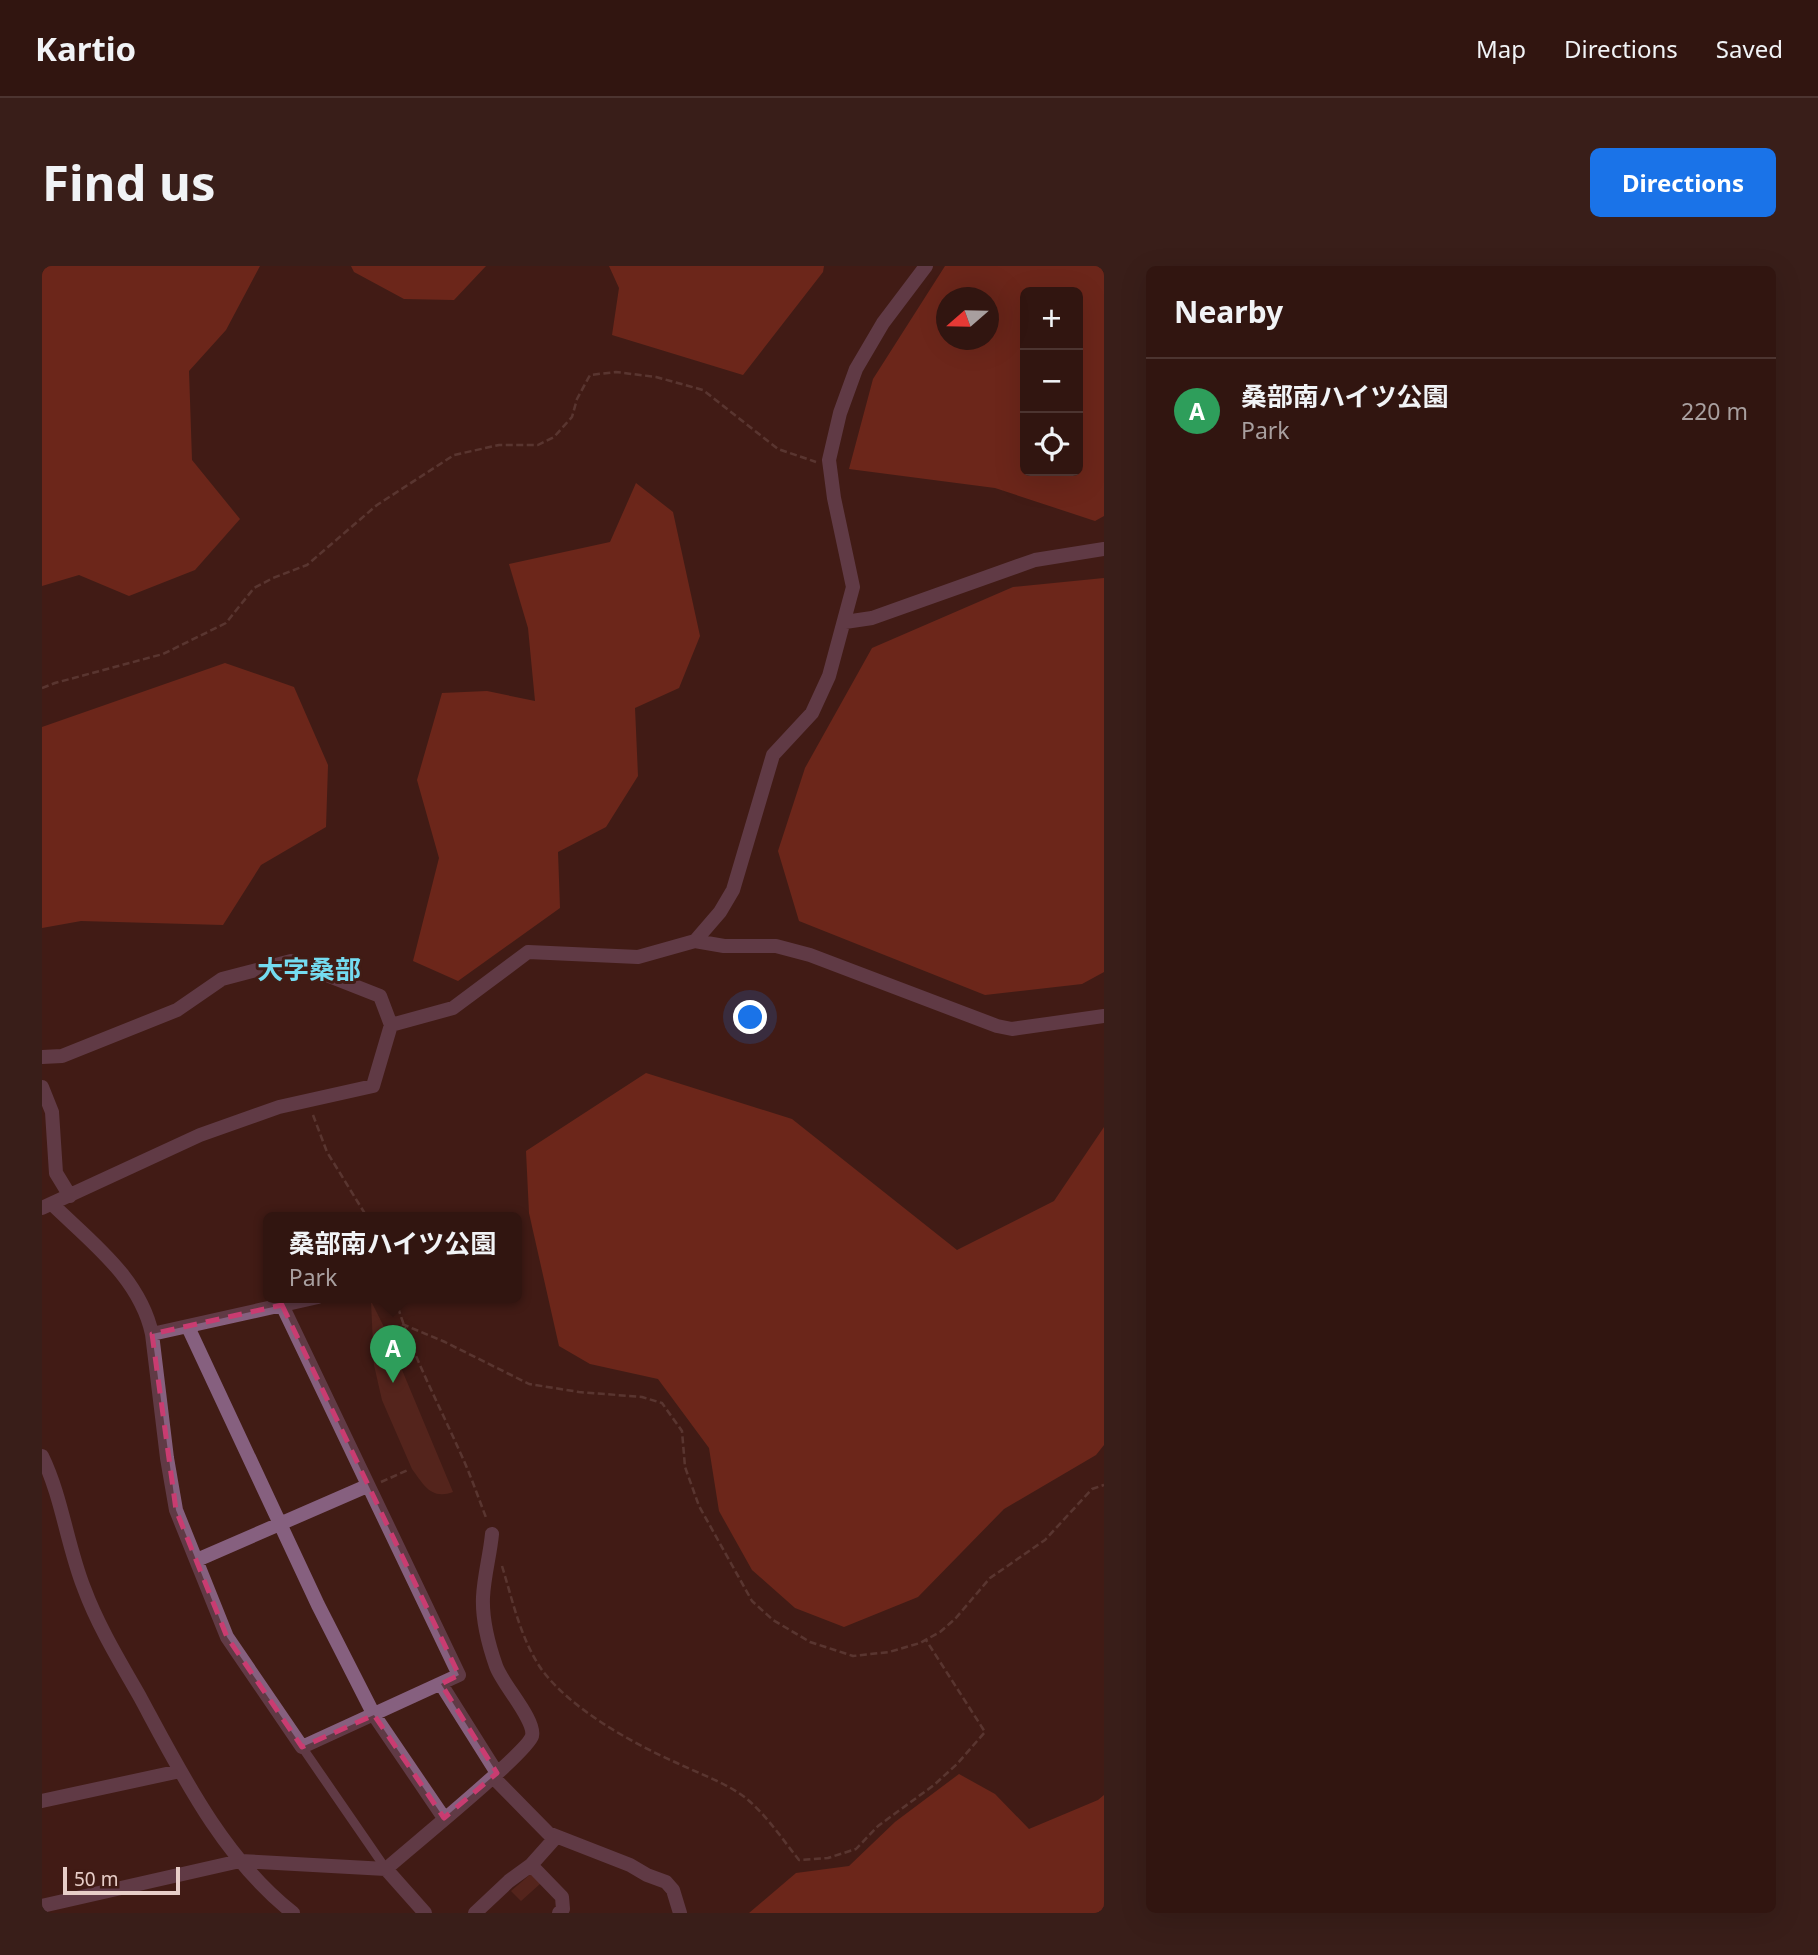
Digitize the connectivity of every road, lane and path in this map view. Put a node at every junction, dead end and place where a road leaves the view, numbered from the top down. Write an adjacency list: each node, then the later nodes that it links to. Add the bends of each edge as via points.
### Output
1 (926, 266): 2 (street, via 883,323 856,369 840,413)
2 (830, 467): 4 (street, via 853,587); 5 (path, via 778,449 703,390 656,377 616,372 590,375 572,417 554,437 538,445 499,445 454,455 377,505 307,565 254,588 226,623 163,654)
3 (1104, 549): 4 (street, via 1035,560 872,618)
4 (845, 622): 6 (street, via 812,713 773,755 733,890)
5 (42, 688)
6 (695, 941): 7 (street, via 776,946 810,955 1012,1029); 8 (street, via 638,957 528,952 453,1008)
7 (1104, 1016)
8 (391, 1025): 9 (street, via 380,996 291,961 222,979 177,1010 62,1056); 11 (street, via 373,1086)
9 (42, 1057)
10 (42, 1087): 12 (street, via 52,1112 55,1172)
11 (308, 1100): 12 (street, via 200,1135); 14 (path, via 327,1152)
12 (70, 1196): 13 (street)
13 (47, 1206): 20 (street, via 124,1275 142,1299)
14 (364, 1212)
15 (294, 1303): 17 (street)
16 (397, 1303): 18 (path)
17 (282, 1306): 19 (street); 24 (street)
18 (402, 1324): 27 (path); 30 (path, via 529,1384 662,1403 682,1431 685,1468 699,1506 752,1601 773,1620 810,1642 853,1656 889,1652)
19 (188, 1327): 20 (street); 26 (street)
20 (152, 1334): 29 (street, via 176,1510)
21 (42, 1456): 25 (street)
22 (408, 1470): 24 (path)
23 (1104, 1485): 30 (path, via 1092,1489 1045,1540 990,1578 955,1619)
24 (368, 1487): 26 (street); 31 (street, via 459,1675)
25 (48, 1490): 34 (street, via 84,1588)
26 (280, 1525): 29 (street); 32 (street)
27 (492, 1534): 35 (street, via 483,1599 490,1644 496,1667 531,1724 532,1736)
28 (500, 1558): 30 (path, via 526,1644 551,1680 591,1716 633,1742 722,1783 747,1800 799,1860 828,1858 856,1849 957,1764 985,1732)
29 (197, 1560): 33 (street, via 228,1637)
30 (926, 1640)
31 (441, 1684): 32 (street); 35 (street)
32 (374, 1715): 33 (street); 37 (street)
33 (302, 1747): 41 (lane)
34 (180, 1771): 36 (street); 39 (street)
35 (495, 1775): 37 (street); 38 (street)
36 (42, 1801)
37 (444, 1818): 41 (street)
38 (556, 1837): 40 (street); 47 (street, via 666,1882)
39 (240, 1861): 41 (street); 42 (street); 43 (street)
40 (531, 1865): 45 (street); 46 (street, via 562,1897)
41 (386, 1869): 44 (street)
42 (42, 1906)
43 (293, 1913)
44 (425, 1913)
45 (475, 1913)
46 (559, 1913)
47 (680, 1913)

